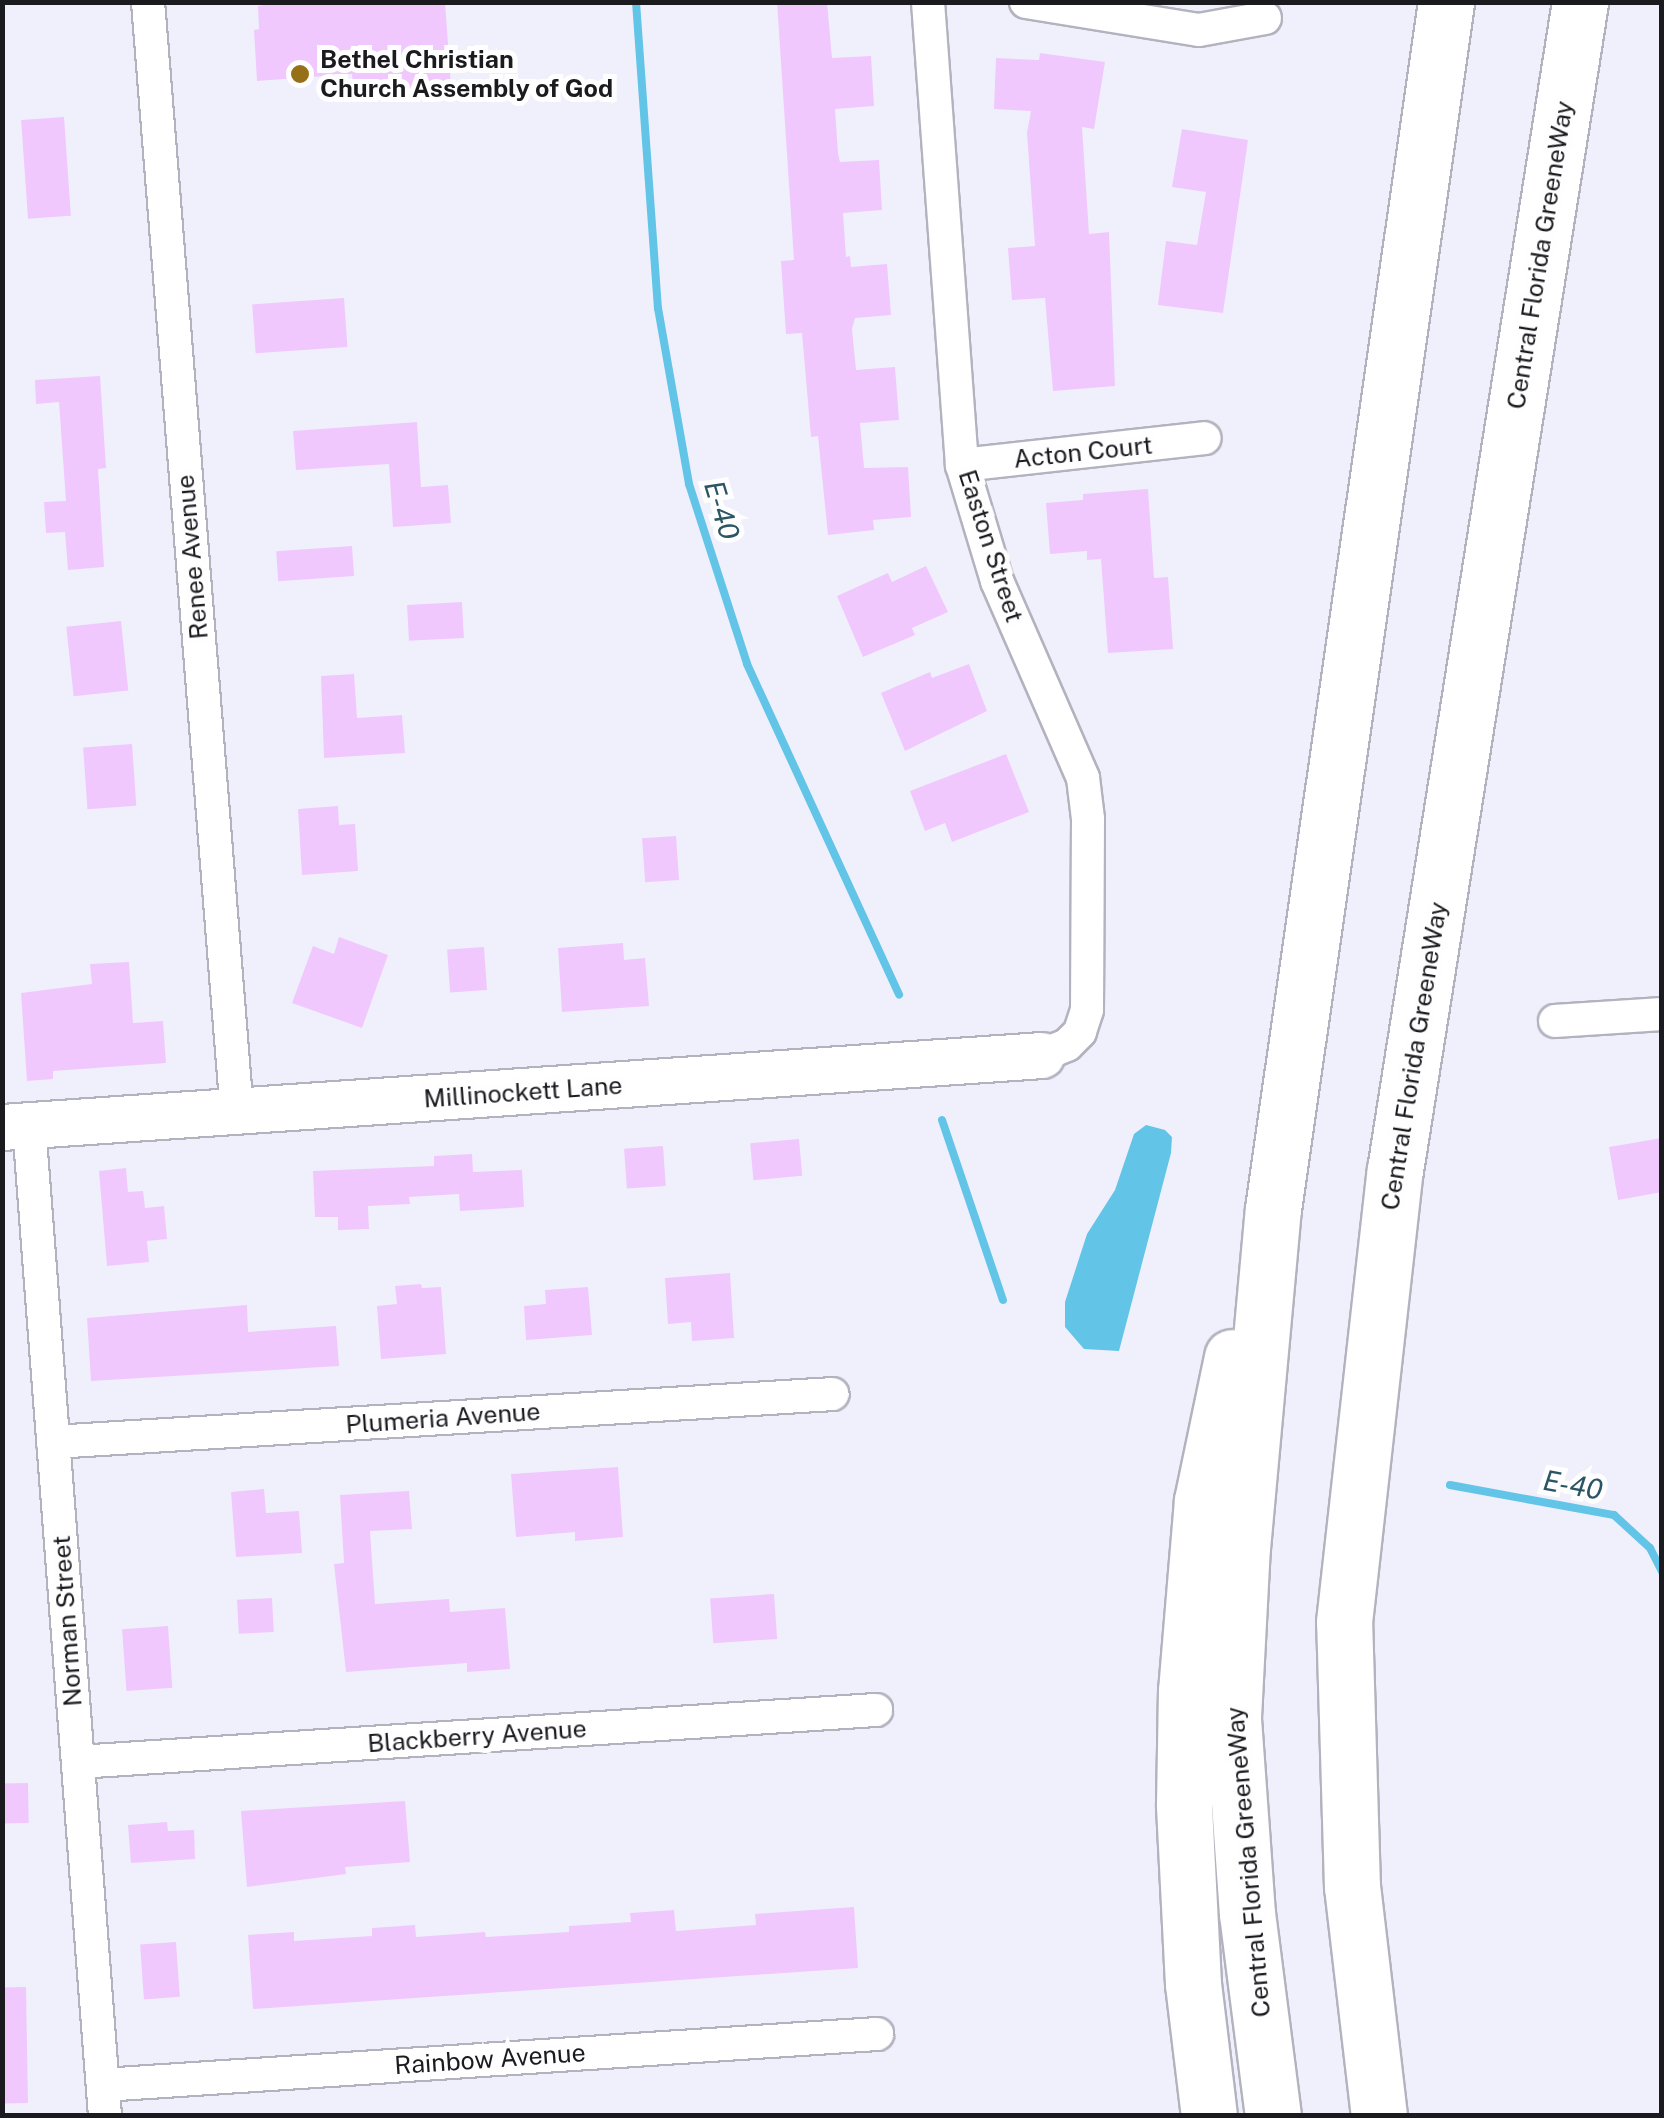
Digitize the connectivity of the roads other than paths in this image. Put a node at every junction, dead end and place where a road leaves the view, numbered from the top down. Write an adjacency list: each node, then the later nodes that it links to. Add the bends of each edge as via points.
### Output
1 (148, 2): 12 (street, Renee Avenue)
2 (928, 2): 8 (street, Easton Street)
3 (1026, 2): 6 (street, via 1199,30)
4 (1446, 2): 14 (highway, Central Florida GreeneWay)
5 (1580, 2): 23 (highway, Central Florida GreeneWay, via 1395,1170 1344,1622 1352,1887)
6 (1265, 18)
7 (1205, 438): 8 (street, Acton Court)
8 (962, 466): 11 (street, Easton Street, via 997,581 1084,778 1086,1010 1080,1032)
9 (1662, 1014): 10 (street)
10 (1555, 1021)
11 (1042, 1055): 12 (street, Millinockett Lane)
12 (236, 1112): 13 (street, Millinockett Lane)
13 (16, 1126): 16 (street, Norman Street)
14 (1272, 1210): 21 (highway, via 1218,1406 1192,1574 1184,1804 1193,1984); 22 (highway, Central Florida GreeneWay, via 1233,1717 1247,1914)
15 (833, 1394): 16 (street, Plumeria Avenue)
16 (53, 1442): 18 (street, Norman Street)
17 (876, 1710): 18 (street, Blackberry Avenue)
18 (78, 1762): 20 (street, Norman Street)
19 (876, 2034): 20 (street, Rainbow Avenue)
20 (104, 2100)
21 (1209, 2116)
22 (1273, 2116)
23 (1379, 2116)

